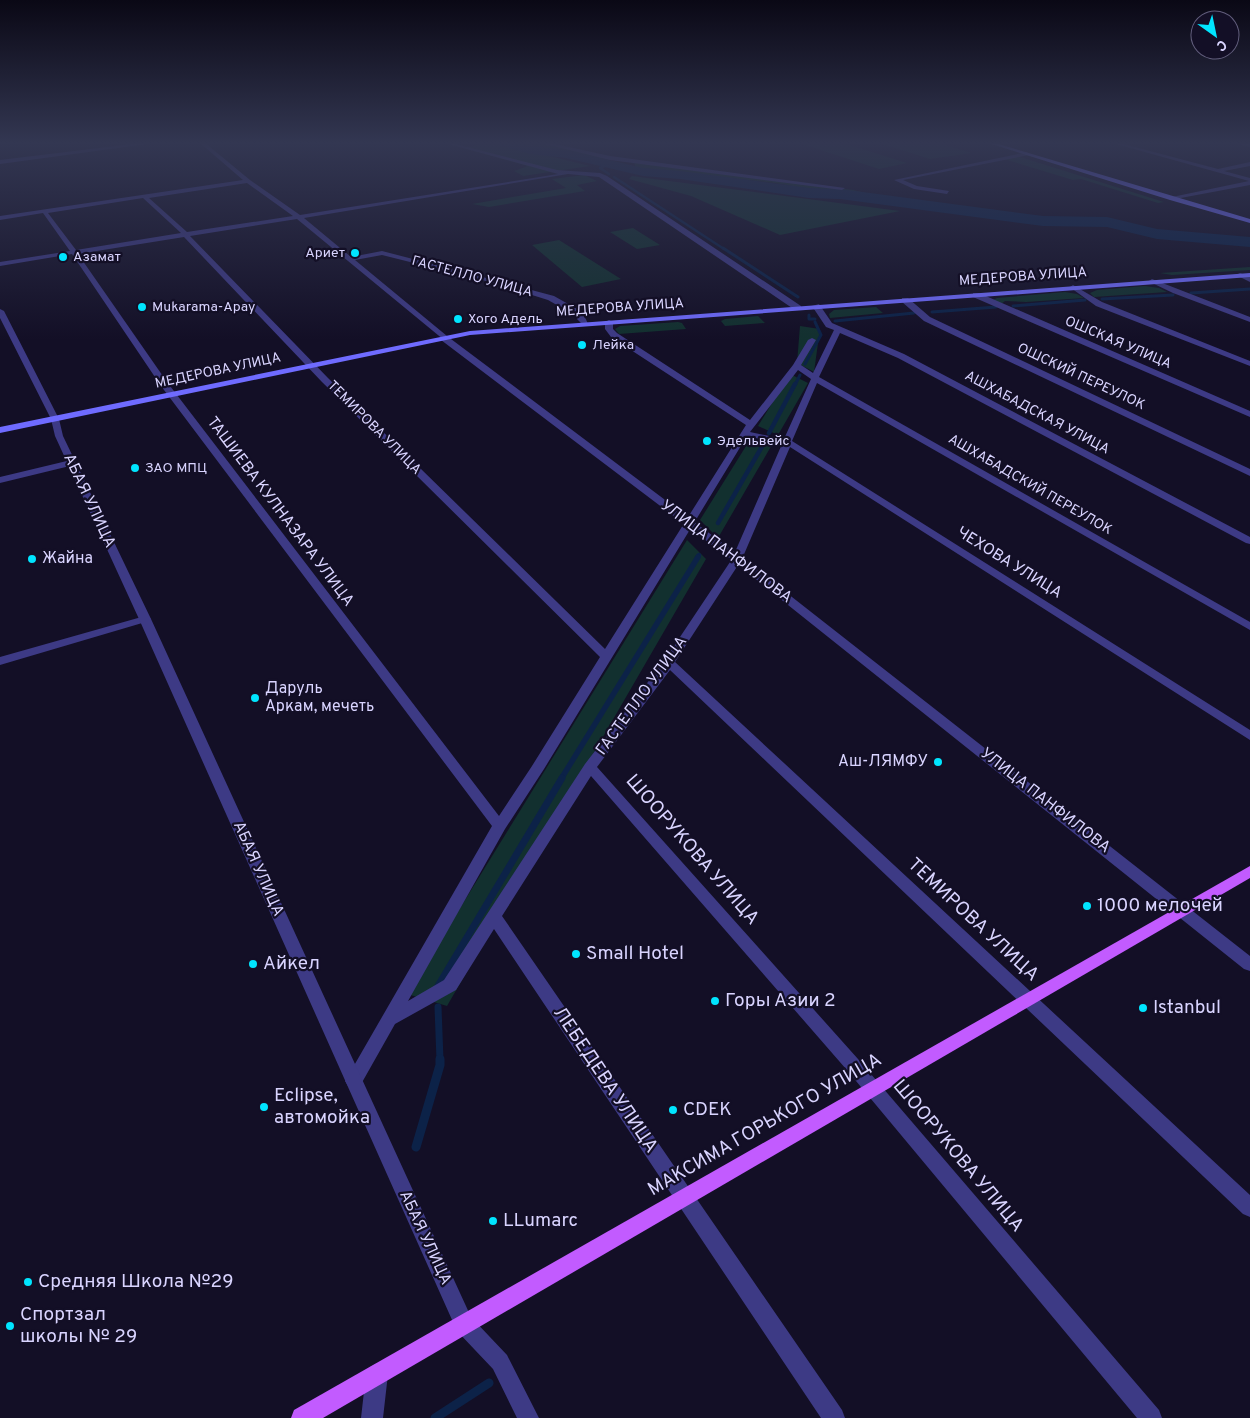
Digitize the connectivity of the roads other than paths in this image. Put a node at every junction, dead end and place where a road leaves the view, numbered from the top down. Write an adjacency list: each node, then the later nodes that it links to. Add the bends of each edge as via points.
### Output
1 (64, 208): 7 (street)
2 (157, 208): 11 (street, ТЕМИРОВА УЛИЦА)
3 (287, 208): 8 (street, УЛИЦА ПАНФИЛОВА)
4 (348, 208): 8 (street)
5 (651, 208): 23 (street)
6 (1203, 208): 10 (main road)
7 (44, 211): 9 (street); 12 (street, ТАШИЕВА КУЛНАЗАРА УЛИЦА)
8 (298, 216): 11 (street); 13 (street, УЛИЦА ПАНФИЛОВА)
9 (0, 218)
10 (1250, 222)
11 (186, 234): 12 (street); 32 (street, ТЕМИРОВА УЛИЦА)
12 (74, 252): 14 (street); 35 (street, ТАШИЕВА КУЛНАЗАРА УЛИЦА)
13 (349, 258): 27 (street, ГАСТЕЛЛО УЛИЦА, via 382,253 492,281 551,298 574,311); 29 (street, УЛИЦА ПАНФИЛОВА)
14 (0, 264)
15 (1240, 275): 16 (main road, МЕДЕРОВА УЛИЦА); 17 (street); 18 (main road, МЕДЕРОВА УЛИЦА)
16 (1250, 275)
17 (1250, 280)
18 (1152, 281): 19 (main road, МЕДЕРОВА УЛИЦА); 25 (street)
19 (1073, 287): 20 (main road, МЕДЕРОВА УЛИЦА); 31 (street, via 1099,304)
20 (976, 295): 21 (main road, МЕДЕРОВА УЛИЦА); 36 (street, ОШСКАЯ УЛИЦА)
21 (905, 300): 22 (main road, МЕДЕРОВА УЛИЦА); 42 (street, ОШСКИЙ ПЕРЕУЛОК, via 927,319)
22 (816, 306): 23 (main road, МЕДЕРОВА УЛИЦА); 28 (street, АШХАБАДСКАЯ УЛИЦА, via 829,325)
23 (798, 308): 26 (main road, МЕДЕРОВА УЛИЦА)
24 (0, 311): 37 (street, АБАЯ УЛИЦА)
25 (1250, 320)
26 (609, 322): 27 (main road, МЕДЕРОВА УЛИЦА); 38 (street, via 609,329 614,335)
27 (584, 324): 29 (main road, МЕДЕРОВА УЛИЦА)
28 (838, 330): 34 (street, ГАСТЕЛЛО УЛИЦА); 45 (street, АШХАБАДСКАЯ УЛИЦА, via 900,356)
29 (444, 338): 32 (main road, МЕДЕРОВА УЛИЦА); 44 (street, УЛИЦА ПАНФИЛОВА)
30 (812, 340): 33 (street)
31 (1250, 364)
32 (312, 365): 35 (main road, МЕДЕРОВА УЛИЦА); 49 (street, ТЕМИРОВА УЛИЦА)
33 (797, 366): 34 (street, АШХАБАДСКИЙ ПЕРЕУЛОК); 38 (street)
34 (815, 378): 40 (street, ГАСТЕЛЛО УЛИЦА); 48 (street, АШХАБАДСКИЙ ПЕРЕУЛОК)
35 (172, 395): 37 (main road, МЕДЕРОВА УЛИЦА); 54 (street, ТАШИЕВА КУЛНАЗАРА УЛИЦА)
36 (1250, 414)
37 (55, 419): 39 (main road, МЕДЕРОВА УЛИЦА); 41 (street, АБАЯ УЛИЦА)
38 (748, 429): 40 (street, ЧЕХОВА УЛИЦА); 44 (street)
39 (0, 430)
40 (788, 442): 46 (street, ГАСТЕЛЛО УЛИЦА); 52 (street, ЧЕХОВА УЛИЦА)
41 (71, 463): 43 (street); 47 (street, АБАЯ УЛИЦА)
42 (1250, 473)
43 (0, 480)
44 (689, 524): 46 (street, УЛИЦА ПАНФИЛОВА); 49 (street)
45 (1250, 541)
46 (737, 559): 51 (street, ГАСТЕЛЛО УЛИЦА); 56 (street, УЛИЦА ПАНФИЛОВА)
47 (145, 619): 50 (street); 61 (street, АБАЯ УЛИЦА)
48 (1250, 627)
49 (606, 656): 54 (street)
50 (0, 661)
51 (669, 663): 53 (street, ГАСТЕЛЛО УЛИЦА); 59 (street, ТЕМИРОВА УЛИЦА)
52 (1250, 736)
53 (590, 767): 57 (street, ГАСТЕЛЛО УЛИЦА); 62 (street, ШООРУКОВА УЛИЦА)
54 (499, 826): 60 (street)
55 (1250, 870): 56 (main road, МАКСИМА ГОРЬКОГО УЛИЦА)
56 (1181, 910): 58 (street, УЛИЦА ПАНФИЛОВА); 59 (main road, МАКСИМА ГОРЬКОГО УЛИЦА)
57 (494, 916): 60 (street, ГАСТЕЛЛО УЛИЦА, via 450,985); 63 (street, ЛЕБЕДЕВА УЛИЦА)
58 (1250, 965)
59 (1028, 999): 62 (main road, МАКСИМА ГОРЬКОГО УЛИЦА); 64 (street, ТЕМИРОВА УЛИЦА)
60 (390, 1019): 61 (street)
61 (354, 1081): 65 (street, АБАЯ УЛИЦА)
62 (873, 1089): 63 (main road, МАКСИМА ГОРЬКОГО УЛИЦА); 71 (street, ШООРУКОВА УЛИЦА)
63 (685, 1197): 65 (main road, МАКСИМА ГОРЬКОГО УЛИЦА); 70 (street, ЛЕБЕДЕВА УЛИЦА)
64 (1250, 1208)
65 (464, 1324): 66 (main road, МАКСИМА ГОРЬКОГО УЛИЦА); 69 (street, АБАЯ УЛИЦА, via 500,1362)
66 (377, 1374): 67 (main road, МАКСИМА ГОРЬКОГО УЛИЦА); 68 (street)
67 (302, 1418)
68 (372, 1418)
69 (528, 1418)
70 (834, 1418)
71 (1151, 1418)

